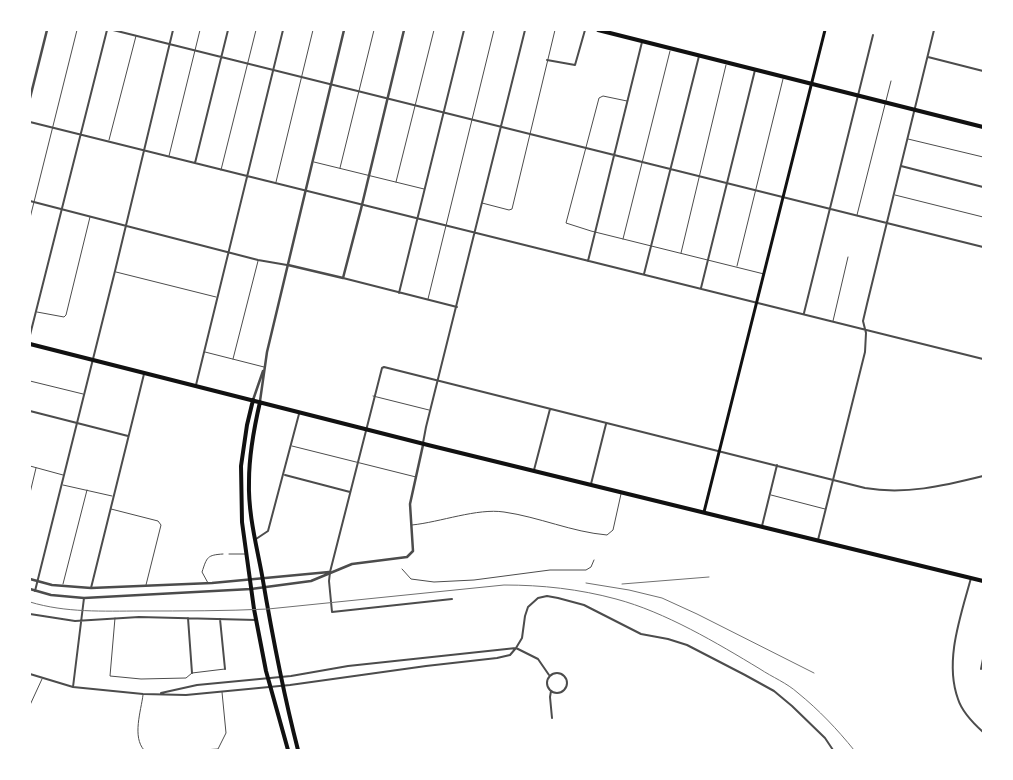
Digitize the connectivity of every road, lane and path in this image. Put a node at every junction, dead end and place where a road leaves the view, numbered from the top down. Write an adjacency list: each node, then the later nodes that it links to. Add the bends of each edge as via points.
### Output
1 (47, 30): 45 (street)
2 (77, 30): 54 (lane)
3 (107, 30): 57 (street)
4 (112, 30): 24 (street)
5 (173, 30): 26 (street)
6 (200, 30): 28 (lane)
7 (228, 30): 30 (street)
8 (256, 30): 34 (lane)
9 (283, 30): 36 (street)
10 (314, 30): 39 (lane)
11 (344, 30): 41 (street)
12 (374, 30): 43 (lane)
13 (404, 30): 46 (street)
14 (434, 30): 49 (lane)
15 (464, 30): 51 (street)
16 (494, 30): 52 (lane)
17 (525, 30): 56 (street)
18 (555, 30): 32 (lane)
19 (585, 30): 32 (street, via 575,65)
20 (598, 30): 25 (main road)
21 (825, 30): 42 (main road)
22 (934, 30): 31 (street)
23 (873, 35): 44 (street)
24 (136, 36): 26 (street); 60 (lane)
25 (643, 41): 27 (main road); 47 (street)
26 (169, 44): 28 (street); 62 (street)
27 (670, 48): 29 (main road); 67 (lane)
28 (195, 51): 30 (street); 64 (lane)
29 (699, 55): 33 (main road); 71 (street)
30 (222, 57): 34 (street); 68 (street)
31 (928, 57): 37 (street); 50 (street)
32 (547, 60): 58 (lane)
33 (727, 62): 35 (main road); 75 (lane)
34 (247, 64): 36 (street); 72 (lane)
35 (755, 69): 38 (main road); 78 (street)
36 (273, 70): 39 (street); 74 (street)
37 (983, 71)
38 (784, 76): 42 (main road); 82 (lane)
39 (302, 78): 41 (street); 77 (lane)
40 (891, 81): 48 (lane)
41 (330, 84): 43 (street); 66 (street)
42 (811, 84): 44 (main road); 84 (main road)
43 (359, 92): 46 (street); 70 (lane)
44 (858, 96): 48 (main road); 89 (street)
45 (30, 98)
46 (387, 99): 49 (street); 73 (street)
47 (628, 101): 61 (lane, via 601,96); 63 (street)
48 (885, 103): 50 (main road); 92 (lane)
49 (416, 106): 51 (street); 76 (lane)
50 (915, 110): 55 (main road); 59 (street)
51 (443, 113): 52 (street); 80 (street)
52 (472, 120): 56 (street); 97 (lane)
53 (30, 122): 54 (street)
54 (53, 127): 57 (street); 86 (lane)
55 (983, 127)
56 (500, 128): 58 (street); 87 (street)
57 (80, 134): 60 (street); 90 (street)
58 (529, 134): 61 (street); 87 (lane, via 512,209)
59 (908, 139): 65 (lane); 69 (street)
60 (109, 141): 62 (street)
61 (586, 148): 63 (street); 100 (lane, via 566,223)
62 (143, 150): 64 (street); 98 (street)
63 (614, 155): 67 (street); 100 (street)
64 (168, 156): 68 (street)
65 (983, 157)
66 (312, 161): 70 (lane); 81 (street)
67 (642, 162): 71 (street); 101 (lane)
68 (195, 163): 72 (street)
69 (901, 166): 79 (street); 83 (street)
70 (340, 168): 73 (lane)
71 (670, 169): 75 (street); 102 (street)
72 (221, 170): 74 (street)
73 (368, 175): 76 (lane); 88 (street)
74 (247, 176): 77 (street); 104 (street)
75 (699, 177): 78 (street); 105 (lane)
76 (396, 182): 80 (lane)
77 (276, 183): 81 (street)
78 (727, 184): 82 (street); 108 (street)
79 (983, 187)
80 (425, 189): 95 (street)
81 (305, 190): 88 (street); 110 (street)
82 (756, 191): 84 (street); 111 (lane)
83 (894, 195): 93 (lane); 96 (street)
84 (784, 198): 89 (street); 114 (main road)
85 (30, 201): 86 (street)
86 (34, 202): 90 (street); 94 (lane)
87 (482, 203): 99 (street)
88 (362, 204): 95 (street); 115 (street)
89 (830, 209): 92 (street); 123 (street)
90 (62, 210): 91 (street); 122 (street)
91 (90, 216): 98 (street); 122 (lane, via 66,315)
92 (857, 216): 96 (street)
93 (983, 217)
94 (30, 218)
95 (418, 218): 97 (street); 117 (street)
96 (887, 223): 103 (street); 125 (street, via 865,312)
97 (446, 225): 99 (street); 119 (lane)
98 (125, 226): 104 (street); 112 (street)
99 (475, 232): 109 (street); 121 (street)
100 (595, 232): 101 (lane); 109 (street)
101 (623, 239): 102 (lane)
102 (651, 246): 105 (lane); 113 (street)
103 (983, 248)
104 (228, 252): 107 (street); 118 (street)
105 (680, 253): 108 (lane)
106 (848, 258): 124 (lane)
107 (258, 260): 110 (street); 129 (lane)
108 (708, 260): 111 (lane); 116 (street)
109 (588, 261): 113 (street)
110 (288, 265): 115 (street); 132 (street)
111 (737, 267): 114 (lane)
112 (115, 271): 118 (lane); 131 (street)
113 (644, 274): 116 (street)
114 (764, 274): 120 (main road)
115 (343, 278): 117 (street)
116 (701, 288): 120 (street)
117 (399, 293): 119 (street)
118 (217, 298): 128 (street)
119 (428, 300): 121 (street)
120 (757, 302): 123 (street); 151 (main road)
121 (457, 307): 135 (street)
122 (36, 311): 126 (street)
123 (804, 314): 124 (street)
124 (833, 321): 125 (street)
125 (865, 329): 130 (street); 161 (street, via 865,352)
126 (30, 335)
127 (30, 344): 131 (main road)
128 (204, 352): 129 (lane); 136 (street)
129 (233, 359): 132 (lane)
130 (983, 359)
131 (92, 360): 133 (main road); 137 (street)
132 (264, 367): 139 (street); 140 (street)
133 (144, 374): 136 (main road); 148 (street)
134 (30, 381): 137 (lane)
135 (438, 381): 138 (street, via 384,367); 141 (street); 142 (street)
136 (196, 386): 139 (main road)
137 (83, 395): 145 (street)
138 (373, 396): 142 (lane); 147 (street)
139 (253, 400): 140 (main road); 179 (main road, via 241,466)
140 (260, 402): 144 (main road); 175 (main road, via 249,469 250,513)
141 (550, 409): 146 (street); 156 (street)
142 (430, 410): 149 (street)
143 (30, 411): 145 (street)
144 (299, 412): 147 (main road); 150 (street)
145 (76, 423): 148 (street); 158 (street)
146 (606, 424): 151 (street); 163 (street)
147 (366, 428): 149 (main road); 152 (street)
148 (128, 436): 169 (street)
149 (423, 443): 156 (main road); 160 (street)
150 (291, 446): 152 (lane); 157 (street)
151 (720, 451): 153 (street); 172 (main road)
152 (357, 463): 160 (lane); 167 (street)
153 (777, 465): 161 (street); 168 (street)
154 (30, 466): 155 (lane)
155 (36, 468): 158 (lane); 166 (lane)
156 (534, 470): 163 (main road)
157 (284, 474): 167 (street); 175 (street, via 268,530)
158 (64, 475): 162 (street)
159 (983, 476): 161 (street, via 932,488 902,491)
160 (416, 477): 173 (street, via 410,504)
161 (833, 480): 171 (street)
162 (61, 484): 164 (lane); 187 (street)
163 (591, 484): 165 (main road)
164 (87, 490): 169 (lane); 191 (lane)
165 (622, 491): 172 (main road); 173 (lane, via 613,530 607,535 498,511)
166 (30, 492)
167 (350, 492): 182 (street)
168 (770, 495): 171 (lane); 174 (street)
169 (113, 496): 170 (street)
170 (110, 509): 190 (lane, via 156,520 161,525); 193 (street)
171 (826, 509): 176 (street)
172 (704, 512): 174 (main road)
173 (411, 525): 182 (street, via 413,548 407,557 352,564)
174 (762, 526): 176 (main road)
175 (256, 539): 185 (main road)
176 (818, 540): 183 (main road)
177 (223, 554): 189 (lane, via 206,558 202,572)
178 (229, 554): 179 (lane)
179 (247, 554): 186 (main road)
180 (594, 560): 181 (lane, via 586,570 550,570 474,580 422,581 411,579)
181 (402, 569)
182 (330, 572): 185 (street); 192 (street, via 311,581); 198 (street, via 332,612)
183 (971, 578): 188 (main road); 224 (street, via 953,647 954,682 962,707)
184 (30, 579): 187 (street)
185 (262, 579): 186 (street); 192 (main road)
186 (250, 580): 189 (street); 194 (main road)
187 (37, 581): 191 (street); 196 (street)
188 (983, 581)
189 (208, 583): 190 (street)
190 (146, 585): 193 (street)
191 (63, 587): 193 (street)
192 (264, 587): 194 (street); 212 (main road)
193 (90, 588)
194 (251, 588): 197 (street); 203 (main road)
195 (30, 589): 196 (street)
196 (35, 591): 197 (street)
197 (84, 598): 204 (street)
198 (452, 599)
199 (30, 614): 204 (street)
200 (115, 618): 201 (street); 204 (street); 209 (lane, via 110,676 186,678)
201 (188, 618): 202 (street); 209 (street)
202 (220, 619): 203 (street); 207 (street)
203 (256, 620): 214 (main road)
204 (81, 621): 216 (street)
205 (516, 648): 211 (street, via 538,659); 212 (street, via 356,664); 215 (street, via 510,655 497,658); 229 (street, via 531,604 543,597 584,606 641,634 693,648 774,691 826,738)
206 (983, 659): 208 (street)
207 (225, 669): 209 (lane)
208 (981, 669)
209 (192, 672)
210 (30, 674): 213 (street)
211 (550, 676): 218 (street, via 547,684); 218 (street, via 558,673 566,681 562,691)
212 (281, 677): 214 (street); 215 (main road)
213 (42, 678): 216 (street); 222 (lane)
214 (268, 678): 217 (main road); 221 (street, via 197,685)
215 (283, 686): 217 (street); 228 (main road)
216 (73, 687): 220 (street)
217 (270, 687): 219 (street); 227 (main road)
218 (551, 691): 223 (street)
219 (222, 692): 221 (street); 226 (lane, via 226,733 218,748)
220 (143, 694): 221 (street); 225 (lane, via 138,741)
221 (159, 694)
222 (30, 705)
223 (552, 718)
224 (983, 732)
225 (144, 750)
226 (203, 750)
227 (288, 750)
228 (298, 750)
229 (833, 750)

